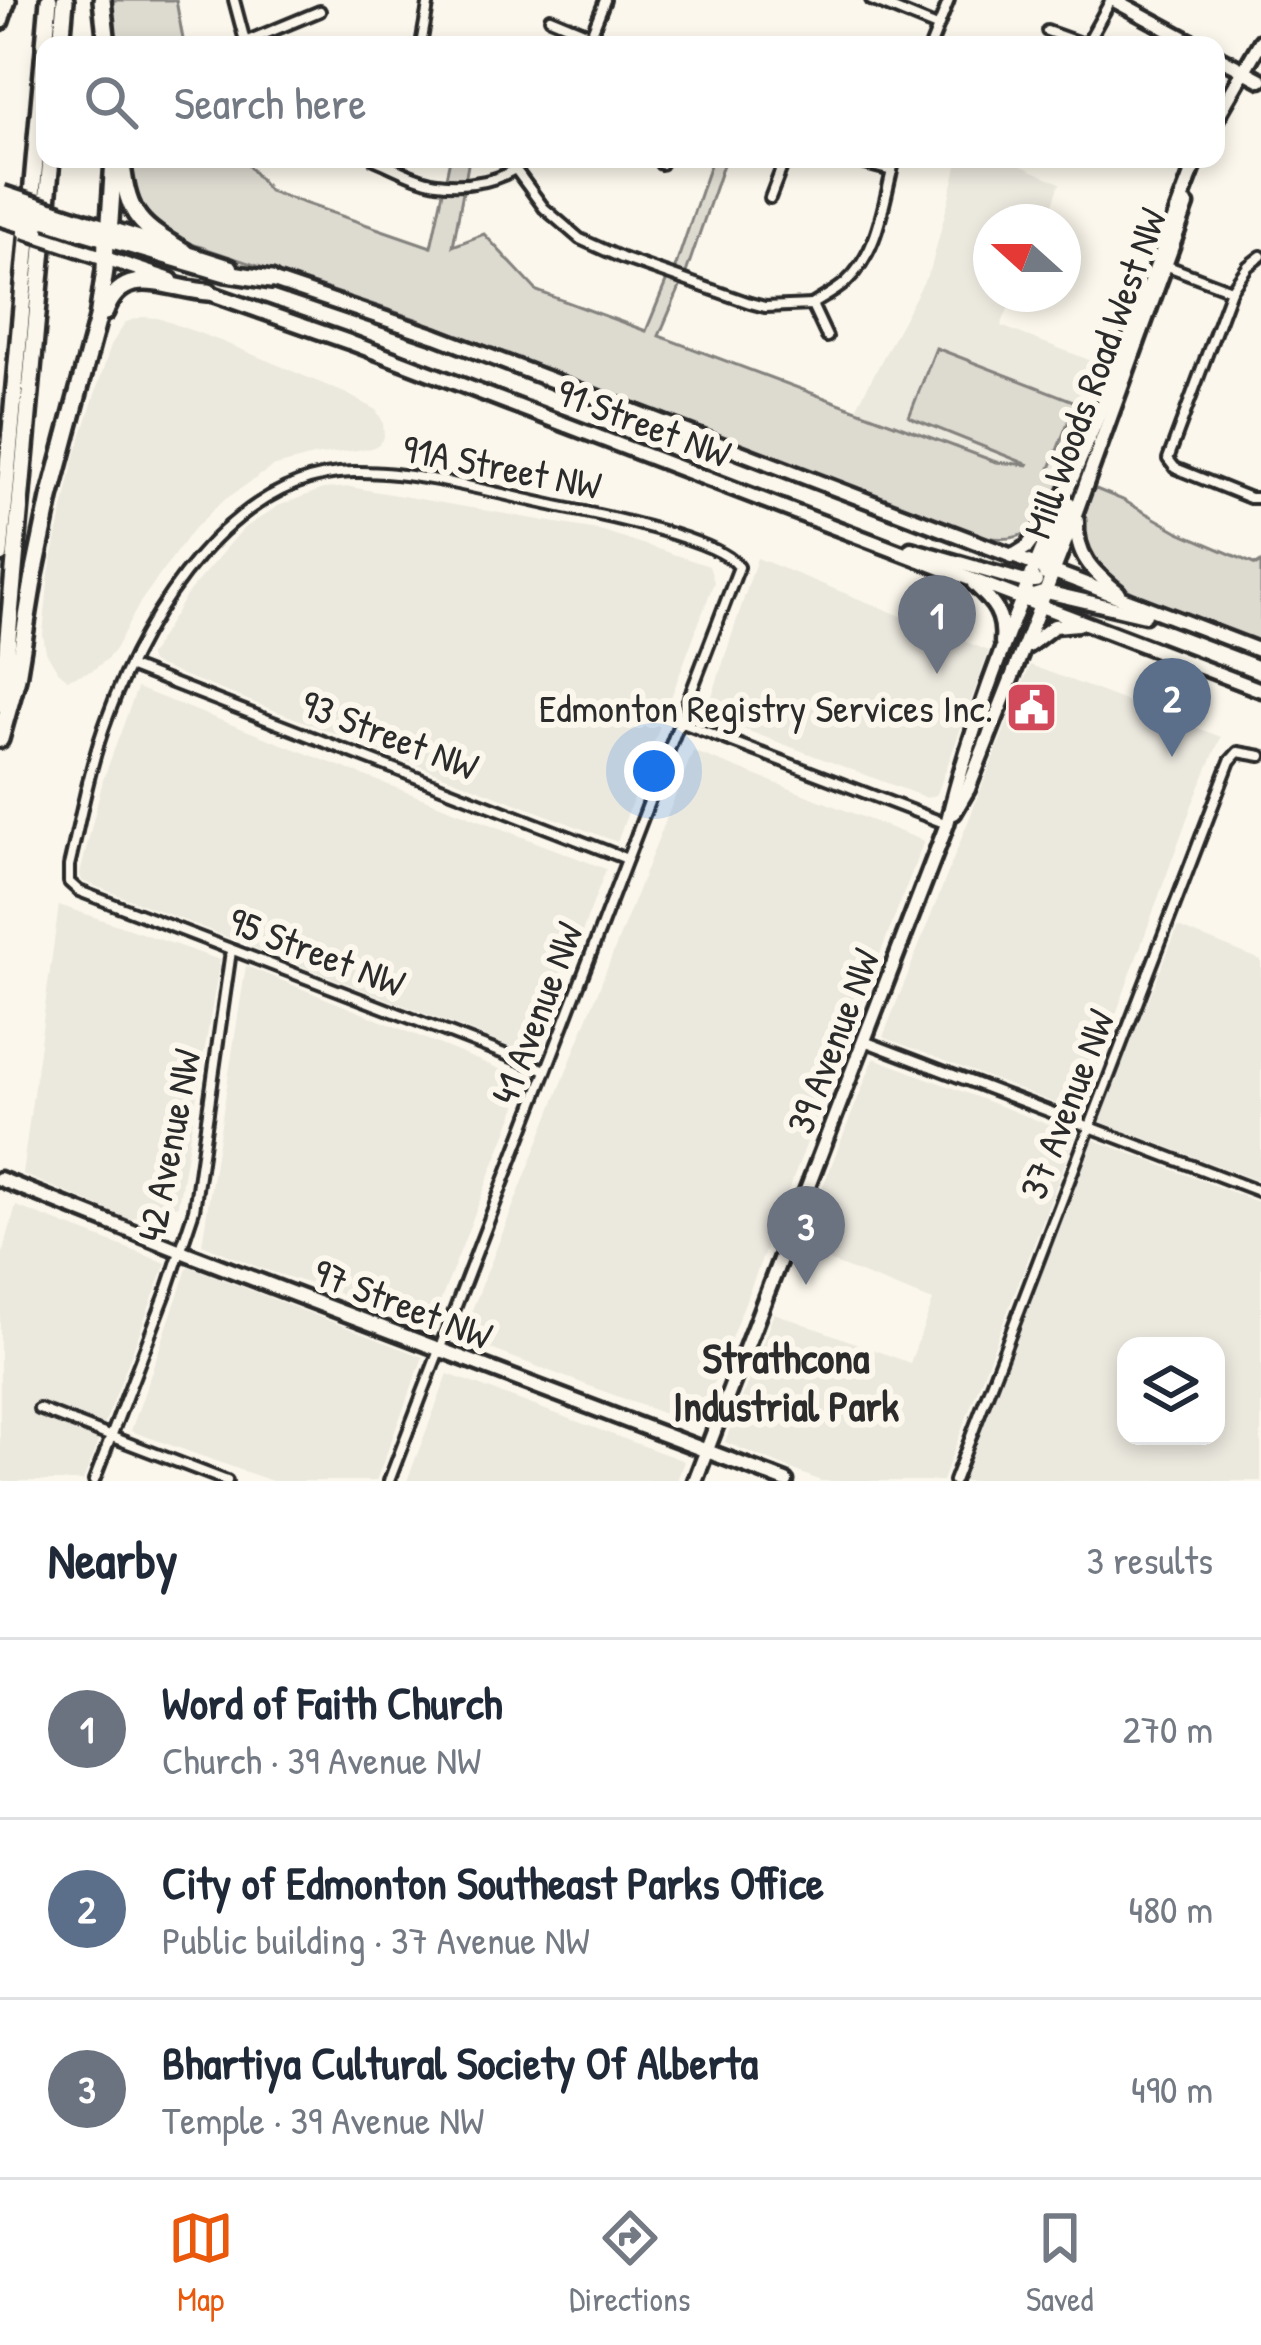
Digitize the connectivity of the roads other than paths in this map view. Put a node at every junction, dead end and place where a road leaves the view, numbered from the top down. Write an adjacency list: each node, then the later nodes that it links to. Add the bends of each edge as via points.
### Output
1 (50, 0): 16 (highway)
2 (65, 0): 17 (highway)
3 (102, 0): 18 (highway)
4 (234, 0): 19 (street)
5 (429, 0): 21 (street)
6 (605, 0): 23 (street)
7 (871, 0): 14 (street)
8 (949, 0): 14 (street)
9 (1112, 0): 26 (street); 27 (main road)
10 (3, 2): 13 (highway)
11 (320, 11): 20 (street)
12 (550, 18): 22 (street)
13 (0, 21)
14 (938, 27): 24 (street)
15 (1047, 31): 25 (street)
16 (46, 36)
17 (62, 36)
18 (106, 36)
19 (244, 36)
20 (264, 36)
21 (423, 36)
22 (582, 36)
23 (591, 36)
24 (934, 36)
25 (1061, 36)
26 (1091, 36)
27 (1177, 36)
28 (1261, 41): 30 (main road)
29 (1225, 61): 30 (main road)
30 (1242, 70): 31 (main road); 32 (main road)
31 (1261, 80)
32 (1225, 103)
33 (36, 148): 63 (highway)
34 (50, 168): 78 (highway)
35 (115, 168): 46 (highway)
36 (119, 168): 48 (highway, via 136,217)
37 (398, 168): 41 (street, via 436,183)
38 (782, 168): 43 (street)
39 (884, 168): 42 (street)
40 (1197, 168): 51 (main road, Mill Woods Road West NW)
41 (516, 170): 55 (street, via 580,239 750,303)
42 (892, 170): 55 (street, via 863,260)
43 (770, 198)
44 (1, 199): 47 (highway, bridge)
45 (0, 220): 47 (highway, bridge)
46 (102, 229): 47 (highway); 48 (main road, 91 Street NW); 50 (highway); 52 (highway, via 226,273)
47 (74, 233): 50 (main road, 91 Street NW)
48 (185, 252): 52 (main road, 91 Street NW)
49 (1261, 256): 53 (street)
50 (106, 258): 54 (main road, 91 Street NW); 57 (highway)
51 (1161, 263): 53 (street); 58 (main road, Mill Woods Road West NW); 60 (main road, Mill Woods Road West NW)
52 (272, 280): 64 (main road, 91 Street NW)
53 (1231, 290): 59 (street, via 1168,462)
54 (209, 292): 57 (highway, via 125,286 112,296); 62 (main road, 91 Street NW)
55 (812, 304): 56 (street)
56 (827, 337)
57 (92, 343): 79 (highway)
58 (1078, 460): 61 (main road, Mill Woods Road West NW); 67 (main road)
59 (1261, 498)
60 (1079, 503): 67 (main road, Mill Woods Road West NW); 68 (main road, via 1084,559)
61 (1060, 504): 64 (main road); 67 (main road, Mill Woods Road West NW)
62 (835, 526): 66 (main road, 91 Street NW); 67 (main road)
63 (0, 554)
64 (1011, 556): 67 (main road, 91 Street NW)
65 (739, 567): 74 (street, 91A Street NW, via 638,522 394,473 315,477 277,490 220,533); 77 (street, 41 Avenue NW)
66 (969, 579): 67 (main road, 91 Street NW); 72 (main road, via 1000,614)
67 (1038, 586): 68 (main road, 91 Street NW); 69 (main road, 91 Street NW); 70 (main road); 72 (main road, 39 Avenue NW); 73 (main road, 39 Avenue NW); 75 (main road)
68 (1128, 601): 70 (main road, 91 Street NW)
69 (1094, 627): 73 (main road, via 1054,626); 76 (main road, 91 Street NW)
70 (1210, 632): 71 (main road, 91 Street NW)
71 (1261, 651)
72 (1001, 655): 81 (main road, 39 Avenue NW)
73 (1019, 656): 75 (main road, 39 Avenue NW)
74 (130, 667): 82 (street, 93 Street NW); 83 (street, 91A Street NW, via 104,729)
75 (1010, 682): 81 (main road, 39 Avenue NW)
76 (1261, 690)
77 (680, 722): 81 (street); 82 (street, 41 Avenue NW)
78 (0, 725)
79 (0, 739)
80 (1261, 756): 87 (street, 37 Avenue NW, via 1238,752 1230,761)
81 (947, 824): 85 (main road, 39 Avenue NW)
82 (627, 859): 86 (street, 41 Avenue NW)
83 (69, 882): 84 (street, 95 Street NW)
84 (231, 950): 86 (street, 95 Street NW); 90 (street, 42 Avenue NW, via 199,1189)
85 (864, 1041): 87 (street); 94 (main road, 39 Avenue NW)
86 (546, 1070): 91 (street, 41 Avenue NW)
87 (1090, 1126): 89 (street); 100 (street, 37 Avenue NW)
88 (0, 1179): 90 (main road, 97 Street NW)
89 (1261, 1192)
90 (181, 1251): 91 (main road, 97 Street NW); 93 (street, 42 Avenue NW)
91 (440, 1349): 94 (main road, 97 Street NW); 97 (street, 41 Avenue NW)
92 (40, 1409): 93 (street)
93 (110, 1437): 95 (street, 42 Avenue NW); 96 (street)
94 (707, 1451): 98 (main road, 39 Avenue NW); 99 (main road, 97 Street NW)
95 (94, 1481)
96 (227, 1481)
97 (389, 1481)
98 (695, 1481)
99 (786, 1481)
100 (954, 1481)

